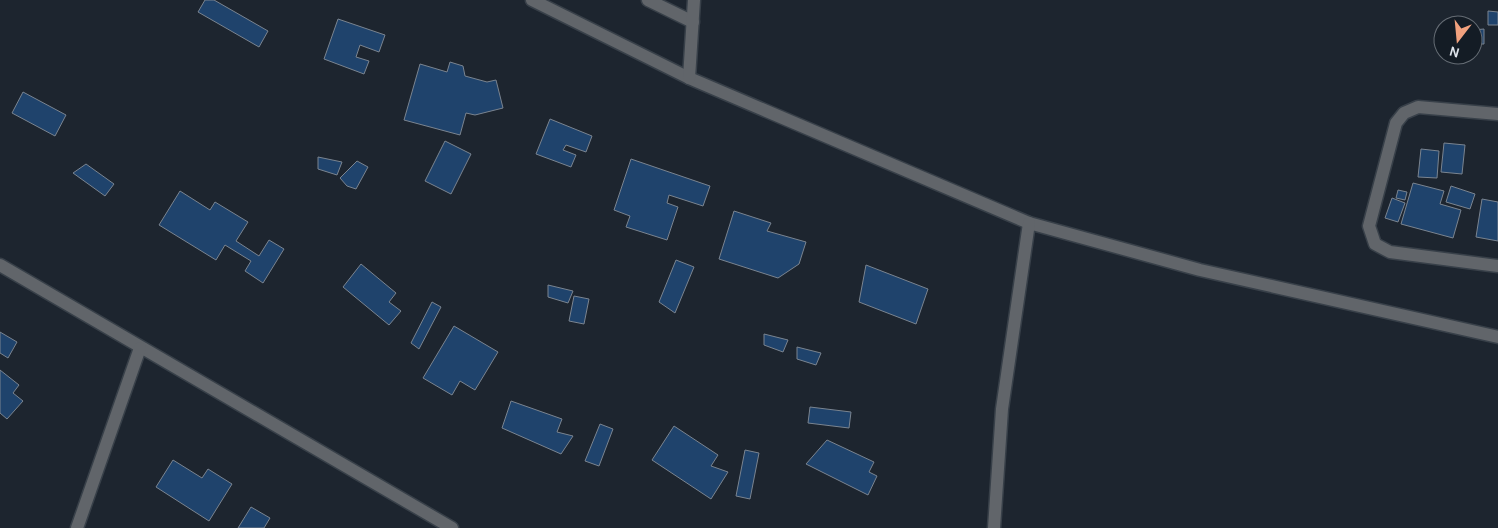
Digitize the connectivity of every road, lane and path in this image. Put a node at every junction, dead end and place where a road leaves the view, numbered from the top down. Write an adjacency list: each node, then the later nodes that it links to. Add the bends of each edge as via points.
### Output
1 (532, 0): 5 (street)
2 (648, 0): 4 (street)
3 (694, 0): 4 (street)
4 (693, 22): 5 (street)
5 (689, 78): 7 (street)
6 (1498, 114): 9 (street, via 1418,107 1404,113 1396,124 1370,226 1375,244 1390,252)
7 (1030, 223): 10 (street, via 1200,270); 14 (street, via 1002,409)
8 (0, 266): 11 (street)
9 (1498, 266)
10 (1498, 337)
11 (140, 348): 12 (street); 13 (street)
12 (76, 528)
13 (452, 528)
14 (994, 528)

